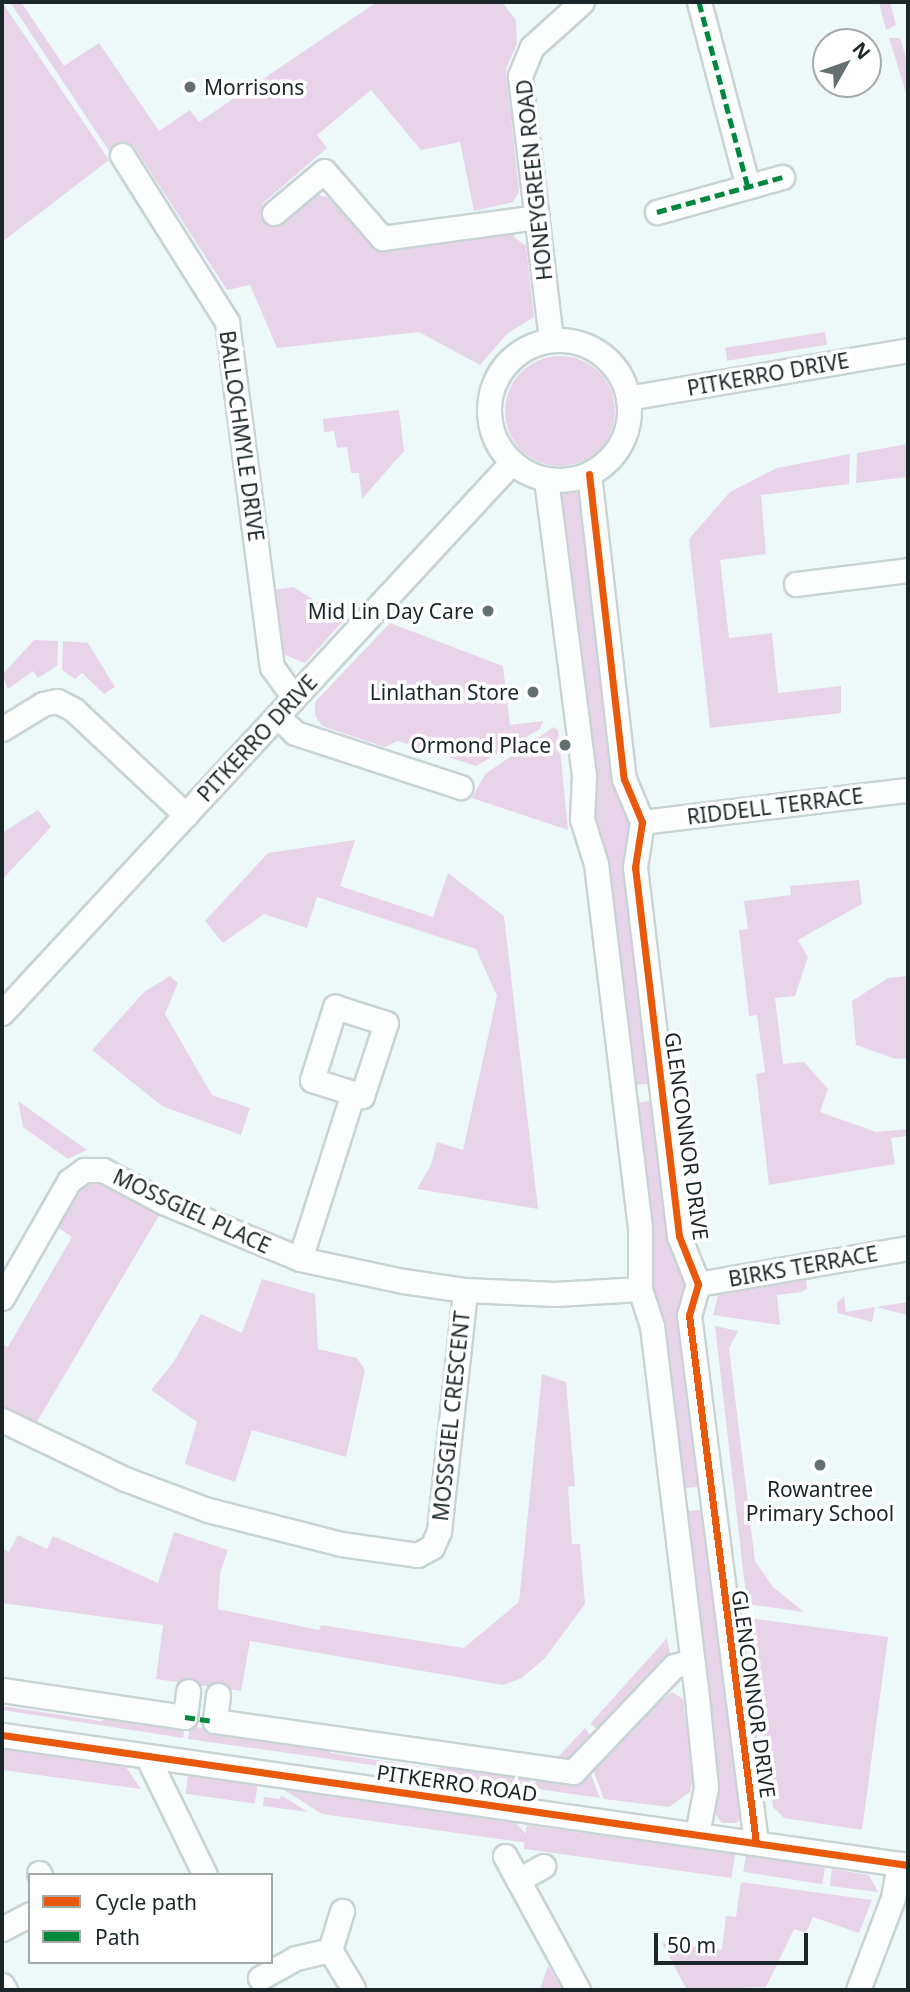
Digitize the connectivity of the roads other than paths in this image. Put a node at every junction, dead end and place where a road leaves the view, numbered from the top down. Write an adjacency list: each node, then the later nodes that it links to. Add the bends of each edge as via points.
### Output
1 (582, 2): 8 (street, HONEYGREEN ROAD, via 532,47 520,76)
2 (699, 2): 5 (street)
3 (122, 155): 17 (street, BALLOCHMYLE DRIVE, via 227,322 272,667)
4 (782, 177): 5 (street)
5 (748, 187): 6 (street)
6 (657, 212)
7 (274, 214): 8 (street, via 324,171 382,237)
8 (537, 217): 9 (street, HONEYGREEN ROAD)
9 (551, 340): 11 (street, via 578,342 601,354 619,373); 12 (street, via 515,356 492,388 489,415 496,441)
10 (908, 350): 11 (street, PITKERRO DRIVE)
11 (628, 398): 13 (street, via 628,421 621,443 608,461)
12 (512, 462): 14 (street); 17 (street, PITKERRO DRIVE)
13 (589, 474): 14 (street); 23 (street, via 624,779)
14 (546, 479): 27 (street, via 586,793 582,819 596,864)
15 (908, 570): 16 (street)
16 (796, 584)
17 (294, 697): 18 (street, PITKERRO DRIVE)
18 (276, 716): 20 (street, via 295,733); 22 (street, PITKERRO DRIVE)
19 (2, 729): 22 (street, via 43,704 57,701 73,709)
20 (460, 787)
21 (908, 790): 23 (street, RIDDELL TERRACE)
22 (186, 815): 24 (street, PITKERRO DRIVE)
23 (642, 822): 25 (street, GLENCONNOR DRIVE, via 635,867)
24 (2, 1013)
25 (662, 1091): 27 (street, GLENCONNOR DRIVE); 30 (street, GLENCONNOR DRIVE, via 679,1236)
26 (353, 1093): 29 (street, MOSSGIEL PLACE)
27 (623, 1096): 31 (street, via 642,1245)
28 (908, 1248): 30 (street, BIRKS TERRACE)
29 (300, 1259): 32 (street, MOSSGIEL PLACE); 33 (street, MOSSGIEL PLACE, via 165,1203 103,1170 84,1170 69,1181)
30 (698, 1284): 42 (street, GLENCONNOR DRIVE, via 689,1315)
31 (640, 1289): 32 (street, MOSSGIEL PLACE, via 555,1294); 35 (street, via 652,1326)
32 (465, 1290): 34 (street, MOSSGIEL CRESCENT, via 439,1531 432,1546 416,1555 341,1544 208,1510 125,1479)
33 (2, 1298)
34 (2, 1420)
35 (692, 1661): 38 (street, PITKERRO ROAD, via 674,1666 573,1772 215,1721); 41 (street, via 706,1787)
36 (2, 1690): 37 (street, via 185,1717)
37 (188, 1691)
38 (218, 1695)
39 (2, 1735): 40 (street, PITKERRO ROAD)
40 (147, 1756): 41 (street, PITKERRO ROAD); 46 (street)
41 (697, 1835): 42 (street, PITKERRO ROAD)
42 (756, 1843): 44 (street, PITKERRO ROAD)
43 (505, 1856): 47 (street)
44 (904, 1865): 57 (street)
45 (543, 1866): 47 (street)
46 (204, 1873)
47 (518, 1880): 56 (street)
48 (342, 1912): 51 (street)
49 (28, 1915): 50 (street)
50 (2, 1929)
51 (330, 1950): 52 (street, via 296,1958); 54 (street)
52 (259, 1977)
53 (2, 1985): 55 (street)
54 (353, 1988)
55 (5, 1990)
56 (578, 1990)
57 (858, 1990)

